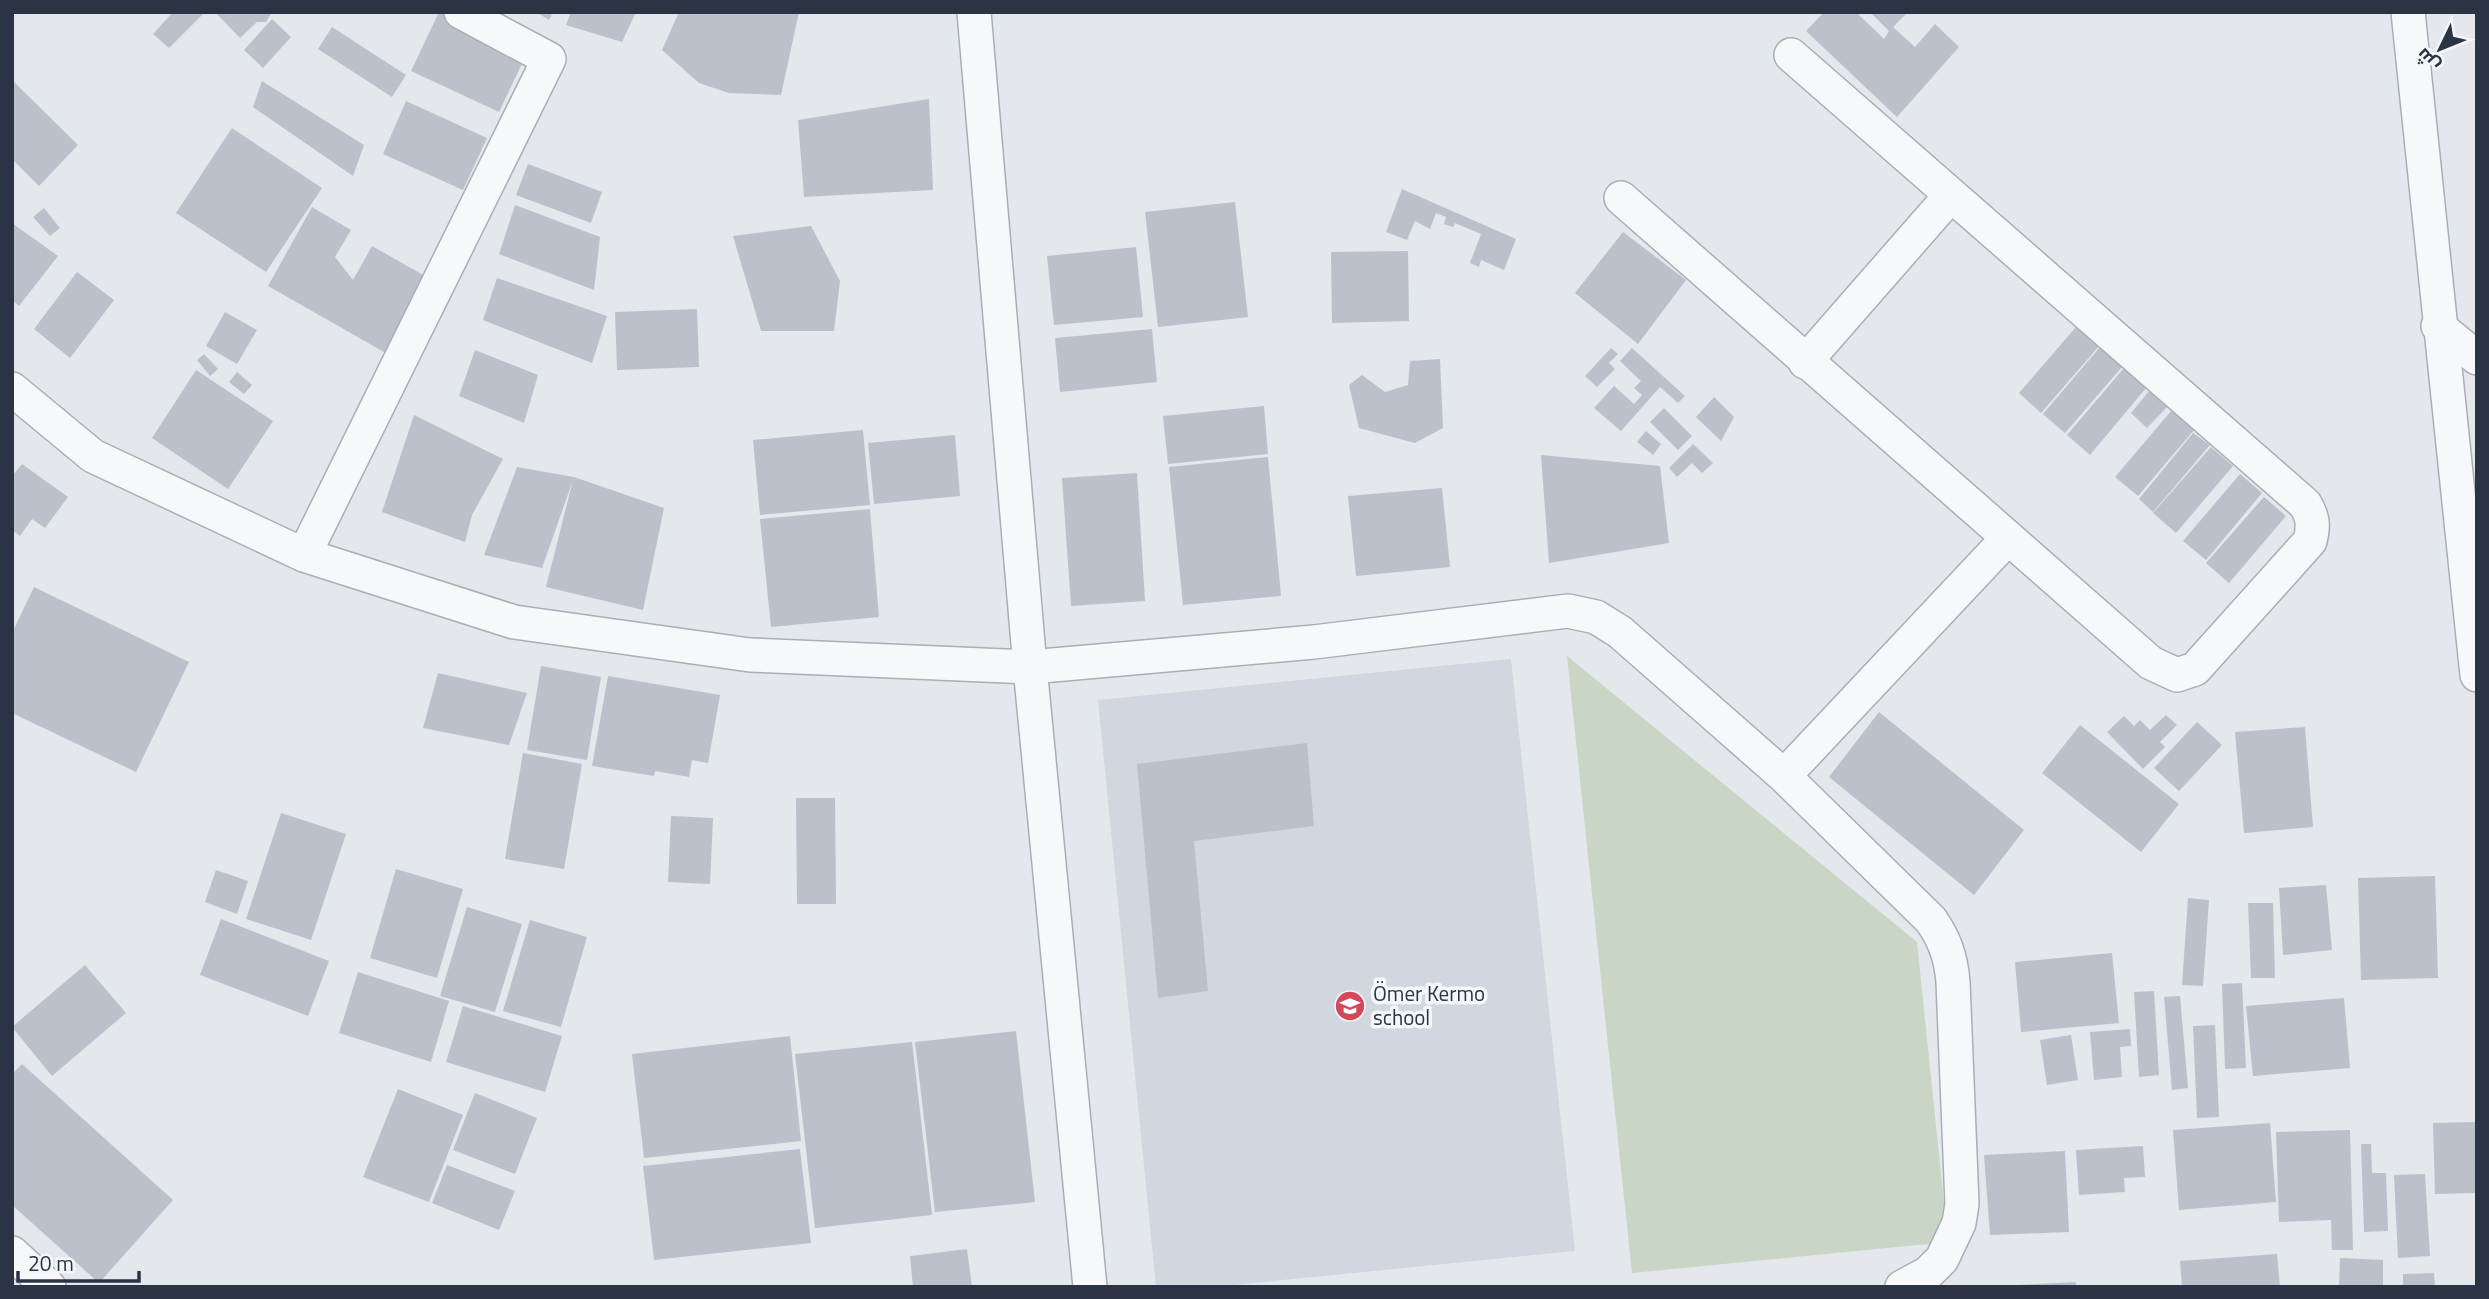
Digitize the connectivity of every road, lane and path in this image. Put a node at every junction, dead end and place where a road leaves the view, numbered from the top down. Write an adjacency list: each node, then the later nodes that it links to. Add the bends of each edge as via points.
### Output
1 (461, 12): 12 (street, via 549,59)
2 (974, 12): 13 (street)
3 (2408, 12): 7 (street)
4 (1791, 55): 5 (street)
5 (1951, 195): 9 (street); 11 (street, via 2305,504 2314,528 2310,541 2195,669 2177,675 2151,663)
6 (1620, 198): 9 (street)
7 (2438, 326): 8 (street); 14 (street)
8 (2477, 358)
9 (1805, 362): 11 (street)
10 (12, 389): 12 (street, via 93,456)
11 (2007, 539): 15 (street)
12 (304, 555): 13 (street, via 514,622 750,655)
13 (1030, 667): 15 (street, via 1583,613 1620,632); 18 (street)
14 (2477, 675)
15 (1784, 776): 19 (street, via 1931,920 1950,956 1960,1214 1942,1259)
16 (12, 1253): 17 (street)
17 (49, 1287)
18 (1090, 1287)
19 (1902, 1287)

